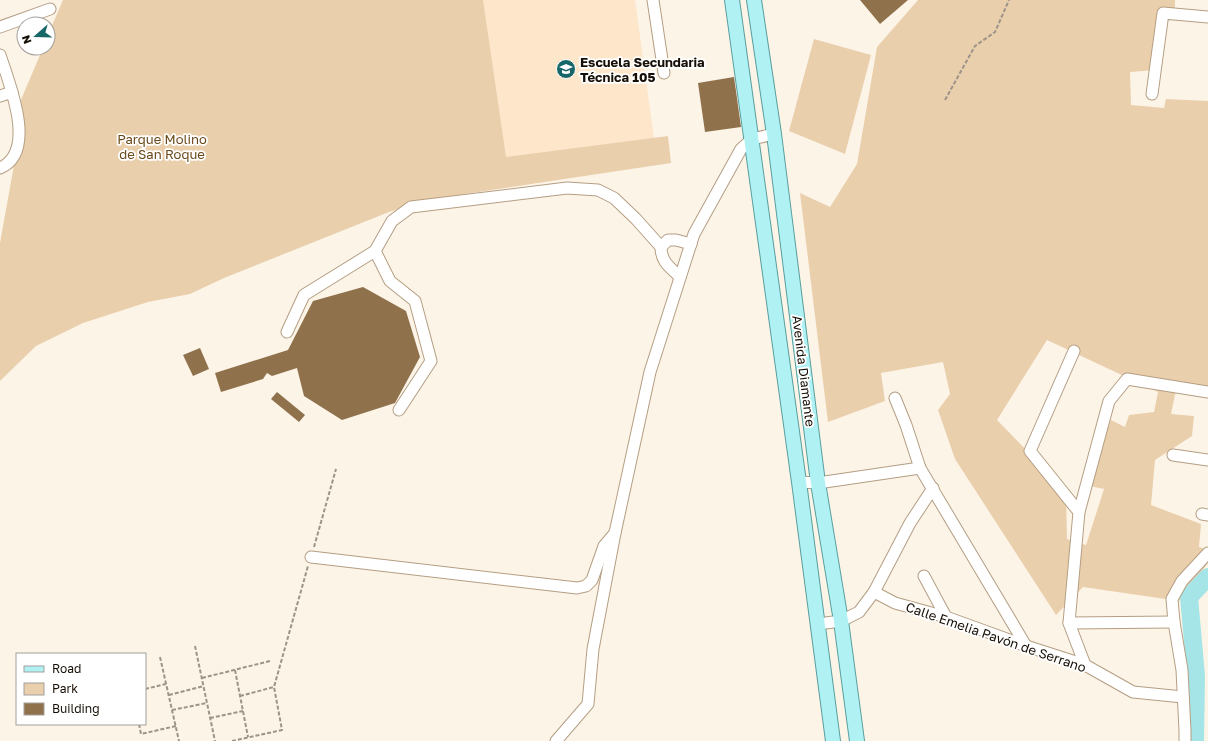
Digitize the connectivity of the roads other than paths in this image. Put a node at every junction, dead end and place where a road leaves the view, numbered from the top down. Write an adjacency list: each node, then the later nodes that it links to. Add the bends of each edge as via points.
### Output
1 (653, 0): 10 (street)
2 (732, 0): 8 (main road, Avenida Diamante)
3 (754, 0): 7 (main road, Avenida Diamante)
4 (50, 8): 6 (street)
5 (1208, 17): 12 (street, via 1163,13)
6 (0, 28)
7 (759, 33): 8 (main road); 14 (main road, Avenida Diamante)
8 (737, 36): 15 (main road, Avenida Diamante)
9 (0, 55): 11 (street)
10 (664, 73)
11 (12, 92): 13 (street); 16 (street, via 20,133 12,160)
12 (1152, 94)
13 (0, 96)
14 (774, 134): 15 (street); 30 (main road, Avenida Diamante)
15 (752, 139): 17 (street, via 742,150 694,234); 29 (main road, Avenida Diamante)
16 (0, 168)
17 (691, 244): 18 (street, via 668,240); 20 (street)
18 (661, 247): 19 (street, via 614,198 598,190 567,188 411,207 392,221); 20 (street, via 661,256)
19 (375, 251): 21 (street, via 304,295); 25 (street, via 390,281 415,301 431,362)
20 (680, 277): 33 (street, via 650,372)
21 (286, 332)
22 (1074, 350): 32 (street, via 1030,452)
23 (1208, 392): 32 (street, via 1127,379 1109,401)
24 (895, 398): 28 (street)
25 (399, 410)
26 (1173, 456): 27 (street)
27 (1208, 460)
28 (920, 468): 30 (street); 31 (street)
29 (799, 482): 30 (street); 42 (main road, Avenida Diamante)
30 (818, 483): 39 (main road, Avenida Diamante)
31 (933, 488): 37 (street, via 910,523); 43 (street)
32 (1079, 512): 41 (street)
33 (615, 533): 35 (street, via 604,546 592,580 586,586 577,588); 46 (street, via 593,649 588,704)
34 (1208, 552): 40 (street, via 1182,581 1172,599)
35 (311, 557)
36 (924, 576): 38 (street)
37 (874, 592): 38 (street, Calle Emelia Pavón de Serrano, via 895,603); 39 (street, via 859,612)
38 (946, 617): 43 (street, Calle Emelia Pavón de Serrano)
39 (841, 621): 42 (street); 48 (main road, Avenida Diamante)
40 (1174, 622): 41 (street); 45 (street, via 1182,670)
41 (1069, 623): 44 (street)
42 (818, 624): 47 (main road, Avenida Diamante)
43 (1026, 646): 44 (street, Calle Emelia Pavón de Serrano)
44 (1085, 666): 45 (street, Calle Emelia Pavón de Serrano, via 1132,692)
45 (1183, 697): 49 (street)
46 (556, 741)
47 (833, 741)
48 (857, 741)
49 (1184, 741)

